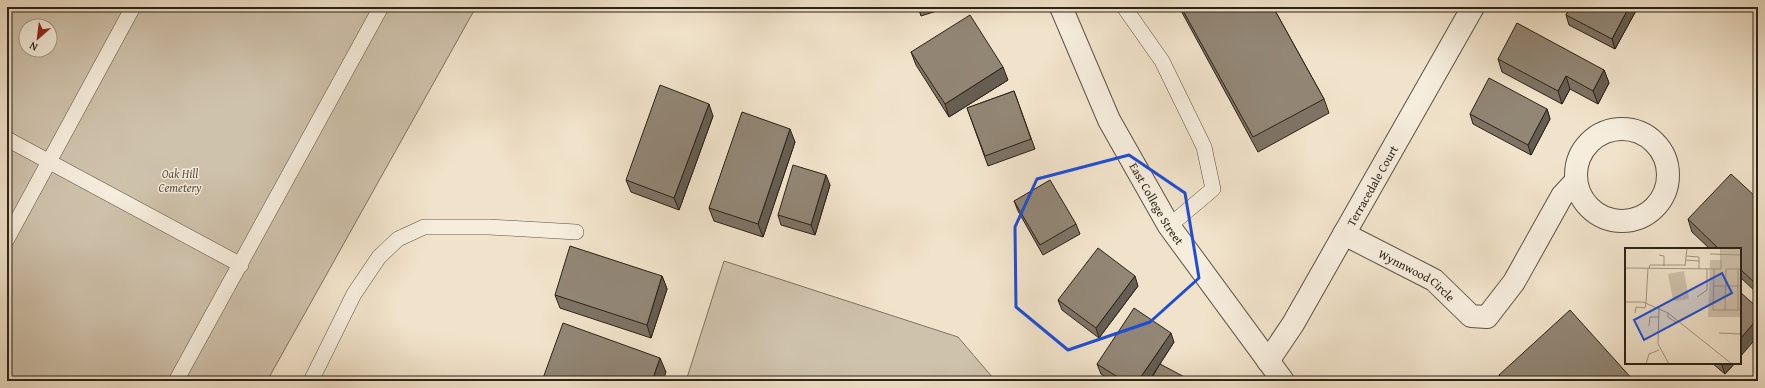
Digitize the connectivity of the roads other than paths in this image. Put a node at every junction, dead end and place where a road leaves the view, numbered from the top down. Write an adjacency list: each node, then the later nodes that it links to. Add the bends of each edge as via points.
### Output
1 (133, 7): 7 (lane)
2 (381, 7): 13 (lane)
3 (1061, 7): 9 (street, East College Street, via 1109,120)
4 (1124, 7): 9 (lane, via 1162,61 1204,147 1213,189)
5 (1473, 7): 11 (street, Terracedale Court)
6 (7, 138): 7 (lane)
7 (49, 161): 12 (lane); 13 (lane)
8 (1575, 182): 8 (street, via 1576,166 1581,151 1590,140 1603,132 1617,128 1645,135 1657,144 1665,156 1667,186 1661,201 1650,213 1636,220 1619,222 1604,218 1590,210 1580,197); 11 (street, Wynnwood Circle, via 1562,196 1514,282 1487,317 1471,316 1434,280)
9 (1169, 226): 14 (street, East College Street)
10 (576, 232): 16 (lane, via 489,227 424,227 398,239 379,257 354,294)
11 (1344, 234): 14 (street, Terracedale Court, via 1293,324)
12 (7, 239)
13 (240, 265): 15 (lane)
14 (1268, 361): 17 (street, East College Street)
15 (176, 381)
16 (311, 381)
17 (1283, 381)

